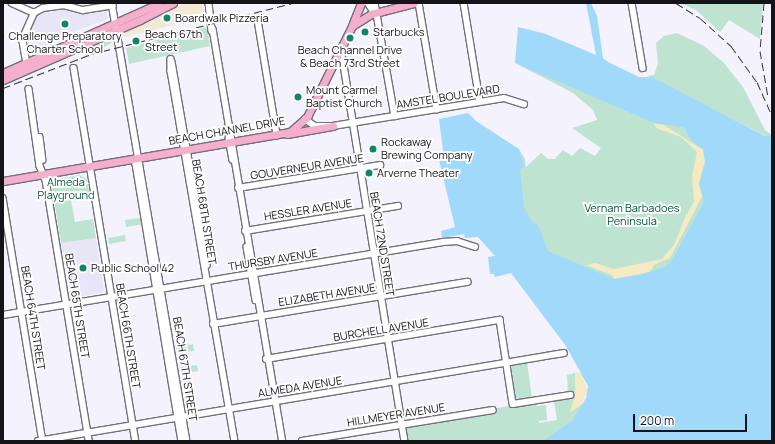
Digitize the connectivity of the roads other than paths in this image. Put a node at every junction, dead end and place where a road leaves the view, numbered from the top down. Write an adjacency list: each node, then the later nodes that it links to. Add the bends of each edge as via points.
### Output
1 (12, 3): 16 (street)
2 (173, 3): 14 (main road)
3 (208, 3): 37 (street)
4 (361, 3): 19 (main road, BEACH CHANNEL DRIVE)
5 (368, 3): 17 (street)
6 (376, 3): 17 (street)
7 (386, 3): 15 (main road)
8 (414, 3): 15 (main road)
9 (419, 3): 30 (street)
10 (464, 3): 28 (street)
11 (632, 3): 24 (street)
12 (66, 4): 13 (street, via 81,10); 16 (street, via 43,8)
13 (113, 4): 20 (street, BEACH 67TH STREET)
14 (160, 5): 20 (main road)
15 (397, 7): 17 (main road)
16 (34, 14): 22 (street, via 22,40)
17 (377, 14): 19 (main road); 31 (street)
18 (258, 20): 35 (street)
19 (352, 26): 21 (main road, BEACH CHANNEL DRIVE)
20 (117, 27): 22 (main road); 39 (street, BEACH 67TH STREET)
21 (338, 51): 32 (main road, BEACH CHANNEL DRIVE); 33 (street, BEACH 72ND STREET, via 343,59)
22 (26, 66): 25 (main road); 26 (main road)
23 (74, 68): 41 (street, BEACH 66TH STREET)
24 (643, 68)
25 (3, 73)
26 (3, 80)
27 (29, 89): 43 (street, BEACH 65TH STREET)
28 (480, 101): 29 (street, AMSTEL BOULEVARD, via 508,98); 30 (street, AMSTEL BOULEVARD)
29 (524, 104)
30 (437, 109): 31 (street, AMSTEL BOULEVARD)
31 (395, 116): 33 (street, AMSTEL BOULEVARD)
32 (305, 119): 34 (street, AMSTEL BOULEVARD, via 318,126); 35 (main road, BEACH CHANNEL DRIVE, via 295,129)
33 (353, 123): 34 (street, AMSTEL BOULEVARD); 42 (street, BEACH 72ND STREET)
34 (333, 126): 35 (main road, via 298,134)
35 (280, 135): 37 (main road, BEACH CHANNEL DRIVE)
36 (40, 137): 43 (street, BEACH 65TH STREET)
37 (232, 143): 38 (main road, BEACH CHANNEL DRIVE); 45 (street)
38 (186, 150): 38 (street, BEACH 68TH STREET, via 171,60 171,71); 39 (main road, BEACH CHANNEL DRIVE); 53 (street, BEACH 68TH STREET)
39 (138, 158): 41 (main road, BEACH CHANNEL DRIVE); 55 (street, BEACH 67TH STREET, via 137,166)
40 (380, 165): 42 (street, GOUVERNEUR AVENUE)
41 (90, 166): 43 (main road, BEACH CHANNEL DRIVE); 57 (street, BEACH 66TH STREET)
42 (360, 168): 45 (street, GOUVERNEUR AVENUE); 48 (street, BEACH 72ND STREET)
43 (43, 174): 44 (main road, BEACH CHANNEL DRIVE); 58 (street, BEACH 65TH STREET)
44 (3, 181)
45 (239, 188): 49 (street)
46 (3, 198): 59 (street, BEACH 64TH STREET)
47 (398, 206): 48 (street, HESSLER AVENUE)
48 (367, 211): 49 (street, HESSLER AVENUE); 51 (street, BEACH 72ND STREET)
49 (246, 231): 52 (street)
50 (475, 247): 51 (street, THURSBY AVENUE, via 455,241)
51 (374, 254): 52 (street, THURSBY AVENUE); 56 (street, BEACH 72ND STREET)
52 (253, 273): 53 (street, THURSBY AVENUE); 61 (street)
53 (208, 281): 55 (street, THURSBY AVENUE); 62 (street, BEACH 68TH STREET)
54 (468, 282): 56 (street, ELIZABETH AVENUE)
55 (160, 288): 57 (street, THURSBY AVENUE); 72 (street, BEACH 67TH STREET)
56 (381, 296): 61 (street, ELIZABETH AVENUE); 63 (street, BEACH 72ND STREET)
57 (112, 297): 58 (street, THURSBY AVENUE); 74 (street, BEACH 66TH STREET)
58 (66, 304): 59 (street, THURSBY AVENUE); 75 (street, BEACH 65TH STREET)
59 (22, 312): 60 (street, THURSBY AVENUE); 76 (street, BEACH 64TH STREET)
60 (3, 315)
61 (261, 316): 62 (street, ELIZABETH AVENUE); 65 (street)
62 (215, 323): 70 (street, BEACH 68TH STREET)
63 (388, 338): 65 (street, BURCHELL AVENUE); 66 (street, BURCHELL AVENUE, via 500,320); 67 (street, BEACH 72ND STREET)
64 (564, 353): 66 (street, ALMEDA AVENUE)
65 (268, 359): 69 (street)
66 (507, 363): 67 (street, ALMEDA AVENUE); 68 (street, via 513,404)
67 (395, 382): 69 (street, ALMEDA AVENUE); 73 (street, BEACH 72ND STREET)
68 (570, 395)
69 (275, 402): 70 (street, ALMEDA AVENUE); 82 (street)
70 (229, 409): 72 (street, ALMEDA AVENUE); 81 (street, BEACH 68TH STREET)
71 (493, 410): 73 (street, HILLMEYER AVENUE)
72 (181, 417): 74 (street, ALMEDA AVENUE); 79 (street, BEACH 67TH STREET); 80 (street, BEACH 67TH STREET)
73 (403, 424): 83 (street, HILLMEYER AVENUE); 84 (street, BEACH 72ND STREET)
74 (133, 425): 75 (street, ALMEDA AVENUE); 78 (street, BEACH 66TH STREET)
75 (88, 433): 76 (street, ALMEDA AVENUE); 77 (street, BEACH 65TH STREET)
76 (42, 441)
77 (89, 441)
78 (136, 441)
79 (182, 441)
80 (187, 441)
81 (235, 441)
82 (283, 441)
83 (302, 441)
84 (405, 441)

